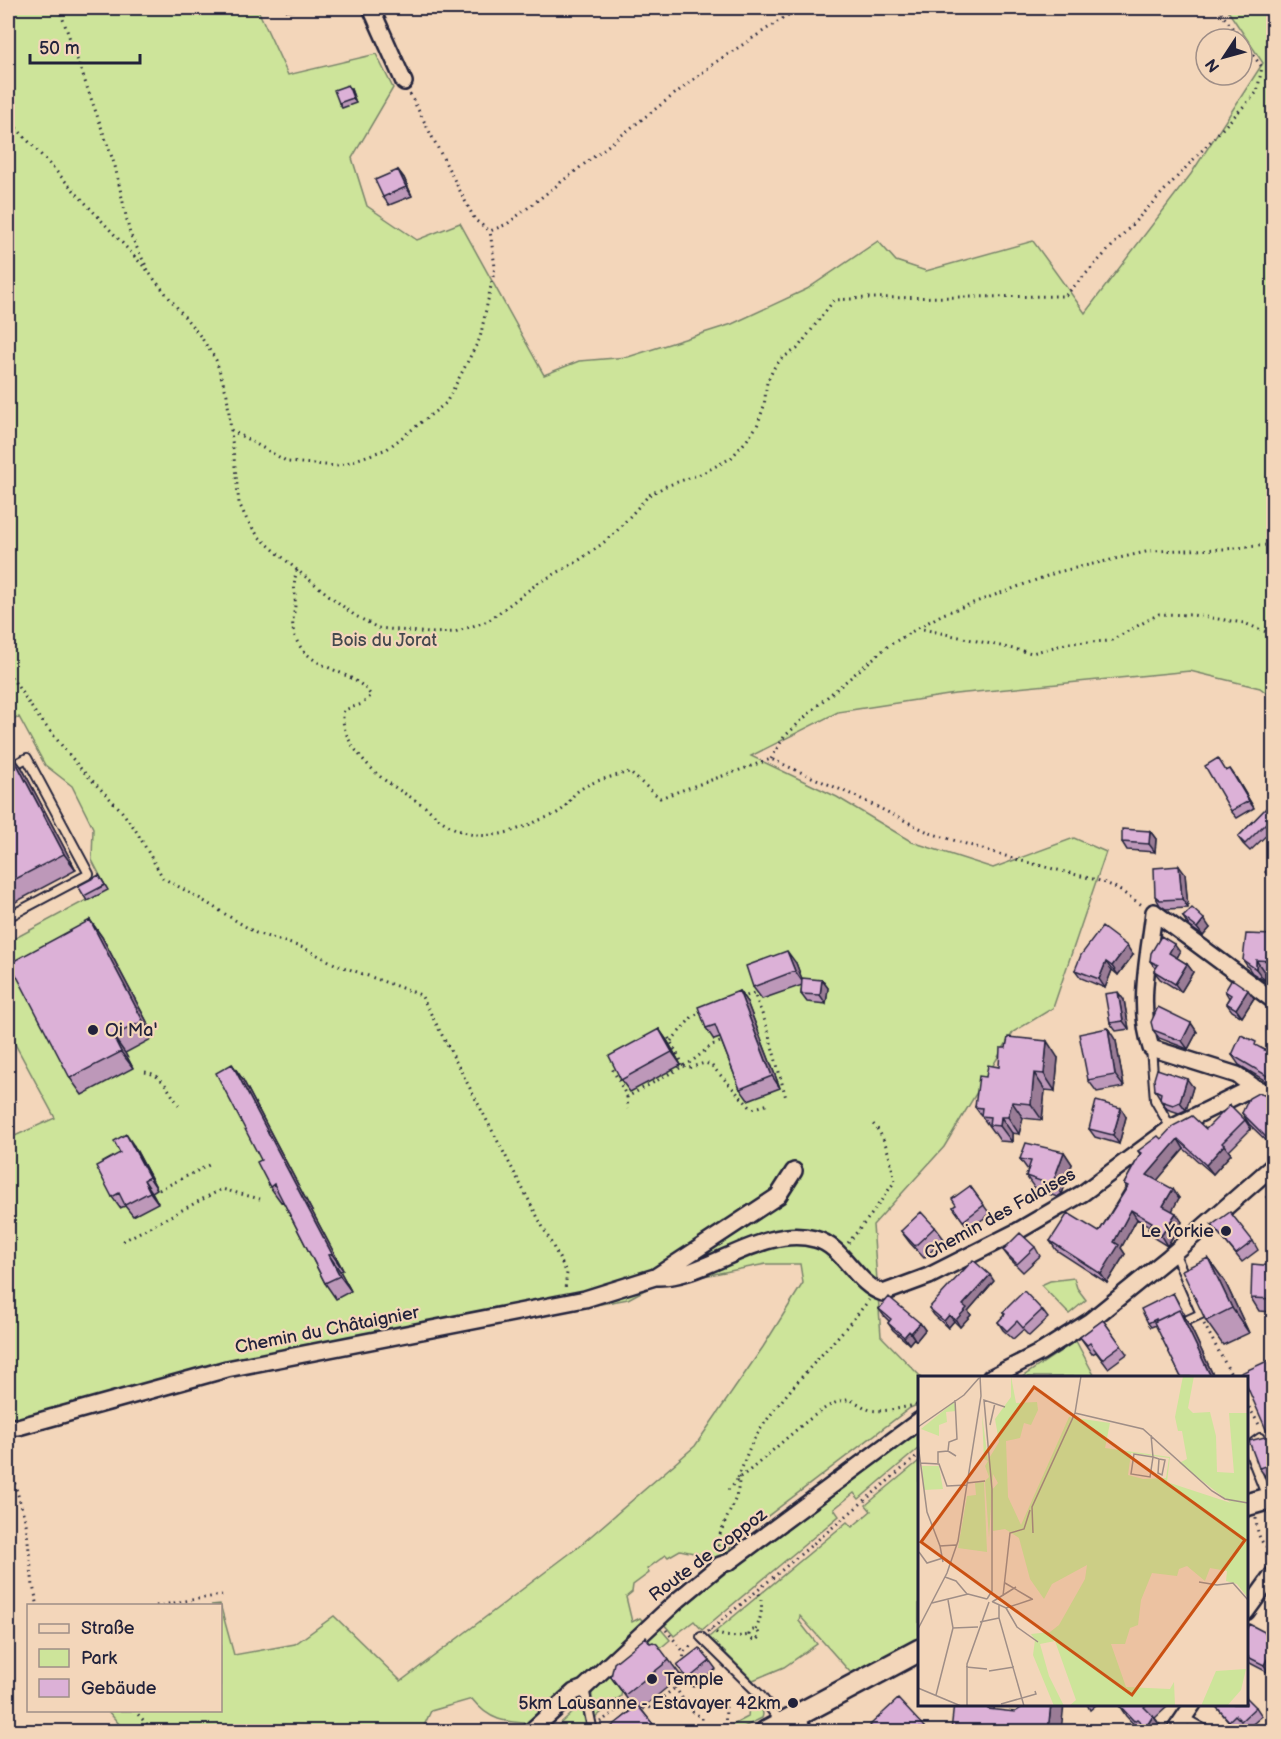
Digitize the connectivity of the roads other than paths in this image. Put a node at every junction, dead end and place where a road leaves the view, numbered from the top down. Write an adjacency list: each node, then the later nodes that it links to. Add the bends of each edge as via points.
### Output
1 (371, 8): 2 (street)
2 (404, 82)
3 (8, 768): 4 (lane, via 27,758 89,874)
4 (8, 917)
5 (1274, 1001): 6 (street, via 1154,912 1144,1009)
6 (1150, 1048): 7 (street, via 1237,1075); 9 (lane, via 1155,1100)
7 (1254, 1087): 8 (street); 9 (street, Chemin des Falaises)
8 (1274, 1096)
9 (1171, 1128): 14 (street, Chemin des Falaises, via 1052,1212 929,1276)
10 (1274, 1165): 12 (street)
11 (794, 1171): 13 (street, Chemin du Châtaignier, via 778,1196)
12 (1174, 1252): 15 (lane, via 1201,1314); 16 (street, via 1090,1321 1041,1352)
13 (656, 1277): 14 (street, Chemin du Châtaignier, via 672,1278 751,1246 791,1236 825,1243); 18 (street, Chemin du Châtaignier, via 585,1299 227,1370)
14 (879, 1291)
15 (1173, 1327)
16 (992, 1376)
17 (918, 1421): 26 (street, Route de Coppoz, via 717,1568 657,1618)
18 (8, 1427)
19 (1260, 1438): 20 (lane, via 1249,1446 1249,1451)
20 (1271, 1498): 21 (main road)
21 (1248, 1504)
22 (1274, 1572): 23 (street)
23 (1248, 1609)
24 (701, 1637): 29 (lane)
25 (918, 1651): 29 (main road)
26 (584, 1688): 30 (lane); 31 (street, Route de Coppoz, via 574,1692)
27 (1192, 1706): 28 (street)
28 (1184, 1718): 32 (street); 33 (lane)
29 (787, 1725)
30 (592, 1730)
31 (530, 1731)
32 (1174, 1731)
33 (1209, 1731)

